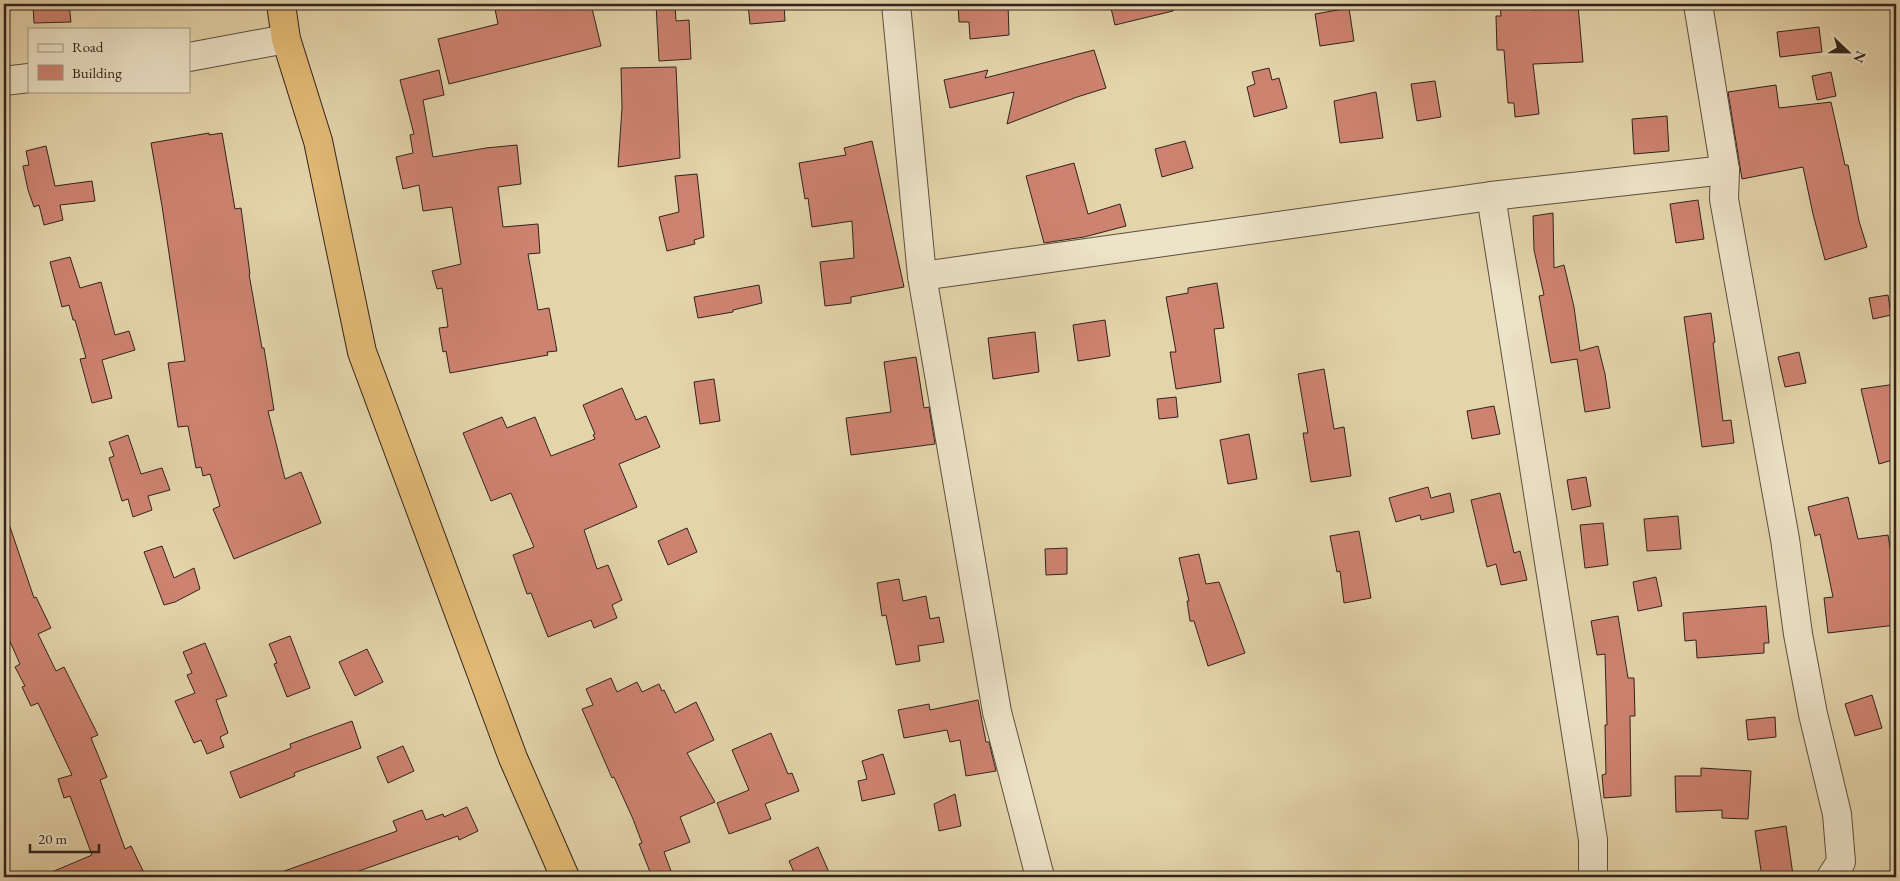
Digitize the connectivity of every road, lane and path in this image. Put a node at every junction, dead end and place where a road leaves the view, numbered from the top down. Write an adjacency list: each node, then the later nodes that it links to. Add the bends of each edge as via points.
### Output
1 (281, 4): 4 (highway)
2 (896, 4): 10 (street)
3 (1698, 4): 8 (street)
4 (286, 39): 5 (street); 11 (highway, via 318,141 362,352 513,758)
5 (190, 57)
6 (28, 78): 7 (street)
7 (4, 81)
8 (1725, 170): 9 (street); 14 (street, via 1724,199 1785,540 1798,634 1837,814 1841,862)
9 (1491, 196): 10 (street); 13 (street, via 1593,840)
10 (922, 276): 12 (street, via 997,712)
11 (565, 877)
12 (1040, 877)
13 (1592, 877)
14 (1831, 877)

